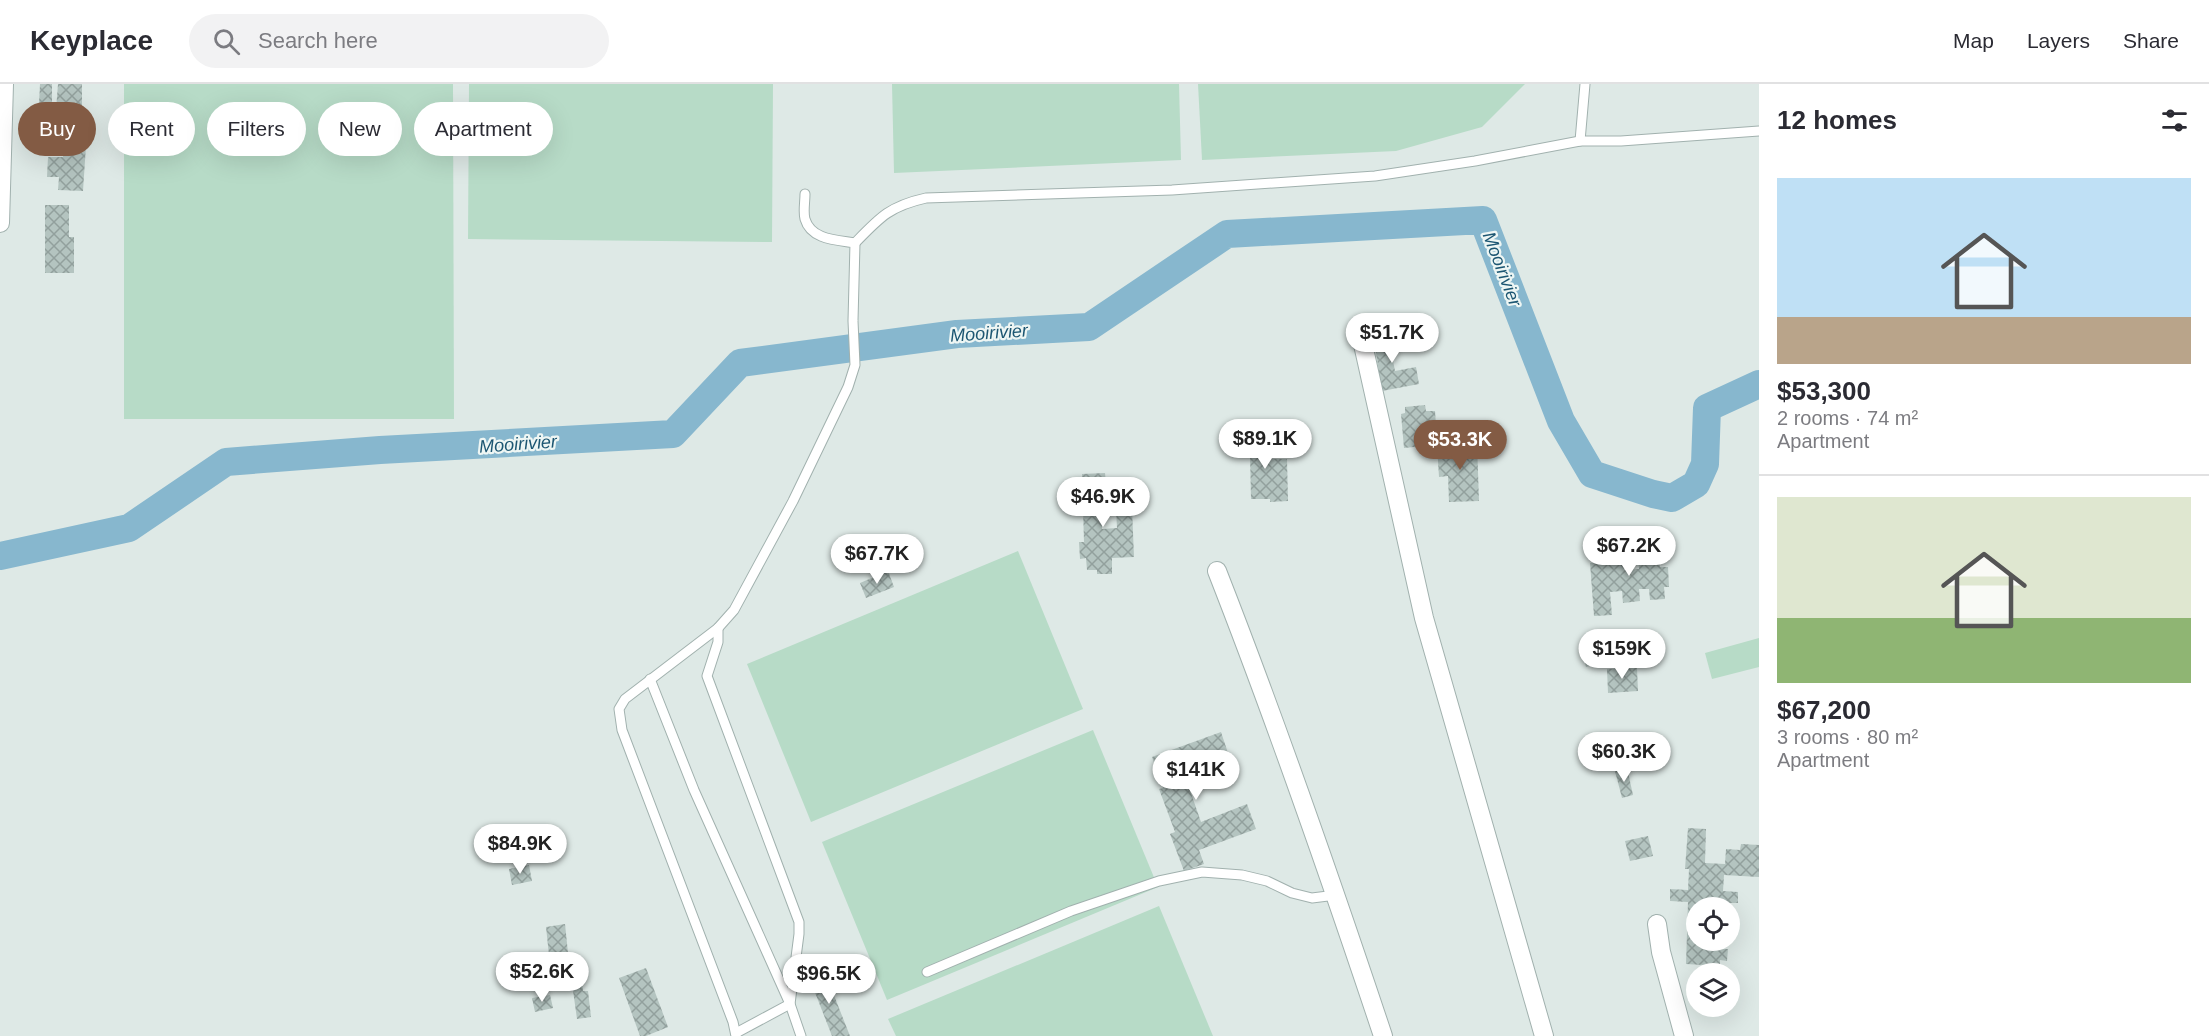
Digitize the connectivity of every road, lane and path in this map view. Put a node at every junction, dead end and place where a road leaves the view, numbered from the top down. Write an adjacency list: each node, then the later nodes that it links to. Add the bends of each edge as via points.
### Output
1 (4, 84): 6 (street)
2 (1584, 84): 4 (lane)
3 (1759, 131): 4 (lane)
4 (1580, 141): 7 (lane, via 1375,176 1172,190 926,198 896,206)
5 (805, 194): 7 (lane, via 805,219 812,231 824,238)
6 (0, 223)
7 (855, 243): 10 (lane, via 855,364 848,387 752,580)
8 (1360, 332): 19 (street, via 1424,618)
9 (1217, 571): 12 (street)
10 (718, 627): 11 (lane); 15 (lane, via 718,642 707,676 799,922)
11 (650, 679): 15 (lane, via 694,790); 16 (lane, via 625,699 619,709 622,730)
12 (1336, 895): 14 (lane, via 1312,898 1242,875 1202,872 1159,881 1071,911); 18 (street)
13 (1657, 924): 20 (street)
14 (927, 972)
15 (790, 1004): 16 (lane); 17 (lane)
16 (736, 1034)
17 (801, 1036)
18 (1383, 1036)
19 (1544, 1036)
20 (1684, 1036)

